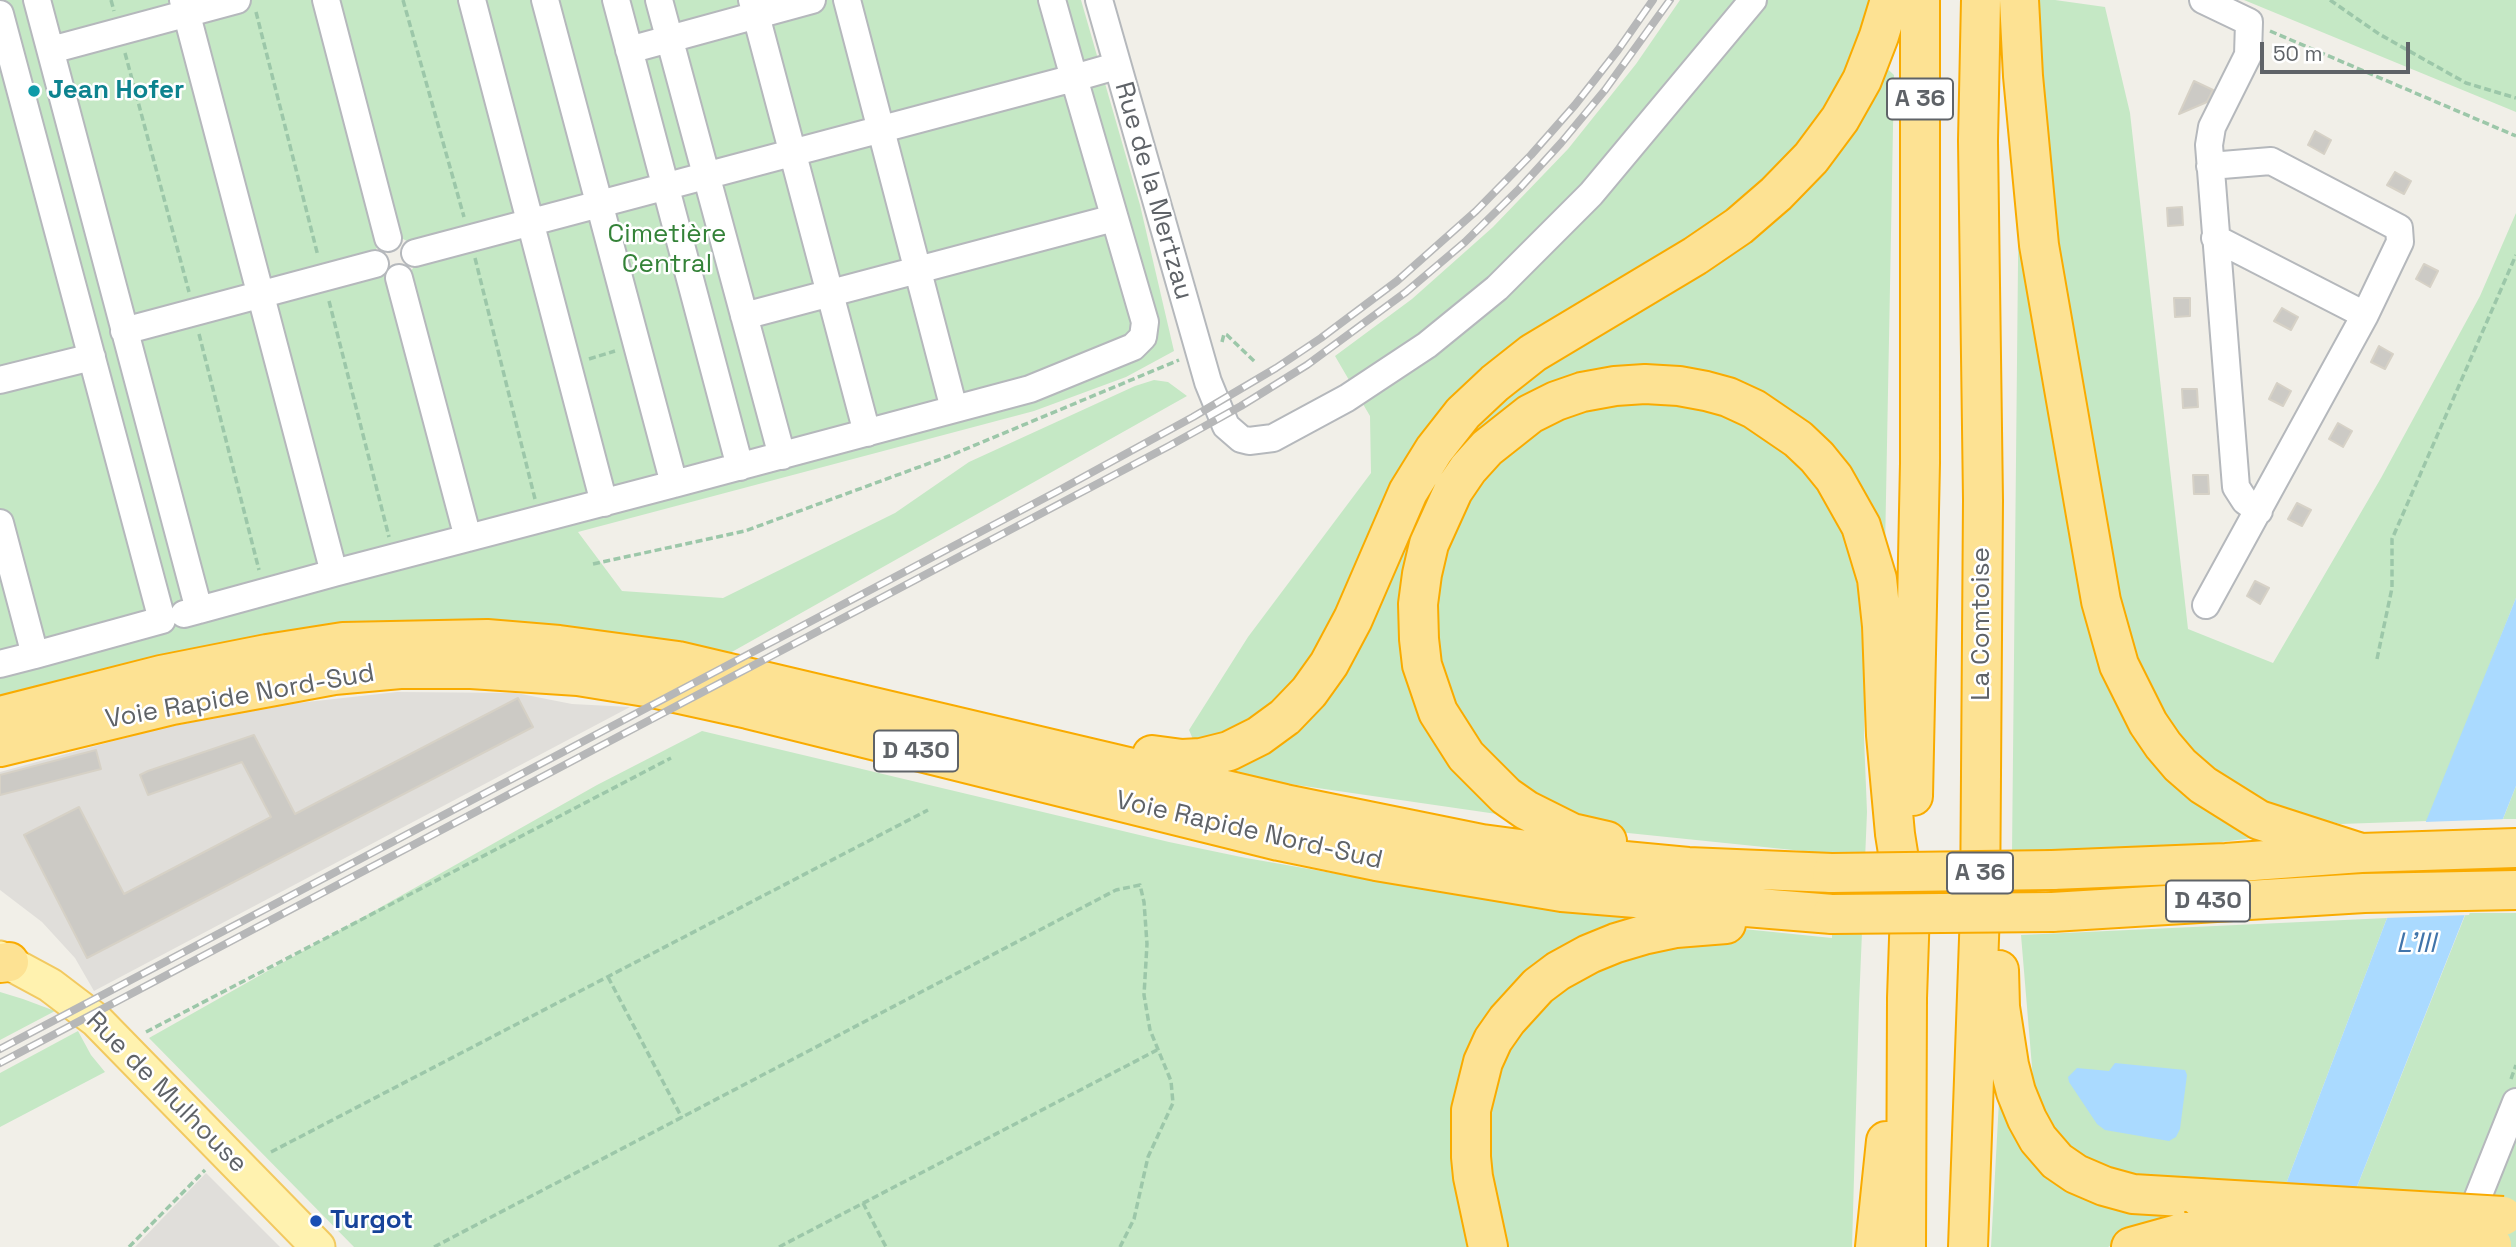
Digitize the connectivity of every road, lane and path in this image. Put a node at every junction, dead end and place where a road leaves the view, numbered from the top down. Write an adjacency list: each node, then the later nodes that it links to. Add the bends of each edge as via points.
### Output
1 (37, 0): 24 (street)
2 (237, 0): 19 (street)
3 (326, 0): 40 (street)
4 (472, 0): 39 (street)
5 (545, 0): 37 (street)
6 (616, 0): 25 (street)
7 (659, 0): 23 (street)
8 (812, 0): 20 (street)
9 (847, 0): 31 (street)
10 (1052, 0): 28 (street)
11 (1099, 0): 27 (street, Rue de la Mertzau)
12 (1753, 0): 54 (street, Rue de la Mertzau, via 1562,225 1497,288 1427,345 1347,398 1288,431 1261,441 1241,439 1226,426)
13 (1890, 0): 78 (highway, via 1862,80 1840,119 1776,194 1695,256 1533,353 1463,413 1408,492 1329,664 1285,717 1229,751 1182,760 1094,742)
14 (1920, 0): 87 (highway, A 36, via 1920,449)
15 (1981, 0): 64 (highway, La Comtoise / A 36, via 1978,141)
16 (2019, 0): 83 (highway, via 2039,244 2098,588 2119,665 2163,745 2203,785 2259,820)
17 (2203, 0): 22 (street)
18 (2330, 0): 30 (path, via 2466,83)
19 (185, 7): 24 (street); 48 (street)
20 (754, 8): 23 (street); 33 (street)
21 (0, 14): 26 (street)
22 (2249, 22): 32 (path); 34 (street, via 2248,55 2212,127)
23 (669, 39): 25 (street); 35 (street)
24 (51, 50): 51 (street)
25 (629, 50): 36 (street)
26 (6, 63): 29 (street)
27 (1116, 66): 28 (street); 54 (street, Rue de la Mertzau)
28 (1074, 78): 31 (street); 38 (street)
29 (11, 97): 55 (street)
30 (2516, 98)
31 (881, 130): 33 (street); 45 (street)
32 (2516, 136)
33 (793, 153): 35 (street); 47 (street)
34 (2210, 166): 41 (street); 49 (street, via 2271,161 2399,228 2400,242)
35 (707, 176): 36 (street); 50 (street)
36 (666, 187): 37 (street); 62 (street)
37 (600, 204): 39 (street); 53 (street)
38 (1114, 218): 45 (street); 59 (street, via 1145,322 1143,337 1133,346 1030,389)
39 (531, 223): 42 (street); 57 (street)
40 (388, 237): 42 (street, via 409,242); 44 (street, via 379,243)
41 (2215, 238): 49 (street); 66 (street, via 2236,487)
42 (415, 253): 46 (street, via 410,273)
43 (2516, 255): 75 (path, via 2392,539 2392,588)
44 (374, 264): 46 (street, via 389,278); 48 (street)
45 (917, 270): 47 (street); 59 (street)
46 (399, 278): 68 (street)
47 (830, 293): 50 (street); 60 (street)
48 (259, 295): 51 (street); 70 (street)
49 (2365, 315): 66 (street)
50 (744, 316): 61 (street)
51 (124, 331): 72 (street)
52 (1231, 338): 56 (path)
53 (637, 345): 57 (path); 63 (street)
54 (1200, 351): 69 (path, via 949,456 745,531)
55 (92, 358): 58 (street); 73 (street)
56 (1255, 362)
57 (568, 365): 65 (street)
58 (0, 380)
59 (954, 409): 60 (street)
60 (867, 433): 61 (street)
61 (782, 456): 62 (street)
62 (740, 467): 63 (street)
63 (674, 484): 65 (street)
64 (1983, 500): 98 (highway, bridge, via 2000,1007 2016,1093 2038,1139 2076,1174 2133,1194); 108 (highway, La Comtoise / A 36, via 1980,911)
65 (604, 503): 68 (street)
66 (2259, 511): 71 (street)
67 (0, 523): 74 (street)
68 (468, 538): 70 (street)
69 (593, 564)
70 (334, 573): 72 (street)
71 (2206, 605)
72 (199, 610): 73 (street)
73 (162, 620): 74 (street)
74 (35, 655): 76 (street)
75 (2377, 659)
76 (0, 664)
77 (0, 716): 78 (highway, Voie Rapide Nord-Sud / D 430, via 161,675 267,654 344,642 487,639 678,662)
78 (980, 733): 84 (highway, Voie Rapide Nord-Sud / D 430, via 1482,844 1688,867)
79 (0, 747): 86 (highway, Voie Rapide Nord-Sud / D 430, via 172,705 334,675 400,669 578,676 748,709 1266,838 1376,861 1563,892)
80 (671, 758): 91 (path)
81 (928, 810): 89 (path)
82 (2516, 848): 83 (highway, Voie Rapide Nord-Sud / D 430)
83 (2367, 853): 84 (highway, Voie Rapide Nord-Sud / D 430, bridge, via 2052,870)
84 (1832, 873): 87 (highway, via 1572,833 1506,796 1466,756 1450,732 1429,686 1419,639 1418,604 1429,544 1468,469 1530,414 1583,392 1615,386 1645,384 1706,391 1746,405 1779,424 1834,478 1861,526 1877,579 1895,834)
85 (2516, 890): 86 (highway, Voie Rapide Nord-Sud / D 430, bridge, via 2364,893 2052,912)
86 (1832, 914): 105 (highway, via 1676,929 1616,943 1558,971 1521,1002 1493,1040 1471,1110 1473,1177)
87 (1910, 925): 90 (highway, A 36)
88 (3, 961): 91 (main road, Rue de Mulhouse, via 78,1005)
89 (608, 977): 94 (path); 96 (path)
90 (1907, 998): 106 (highway); 107 (highway, A 36)
91 (120, 1045): 95 (main road, Rue de Mulhouse)
92 (1157, 1050): 94 (path, via 1144,995 1147,944 1140,886 1116,890); 97 (path); 104 (path, via 1171,1081 1173,1103 1148,1157 1134,1219)
93 (2516, 1102): 98 (street)
94 (682, 1118): 101 (path)
95 (224, 1151): 99 (path); 100 (main road, Rue de Mulhouse)
96 (271, 1152)
97 (863, 1203): 102 (path); 103 (path)
98 (2497, 1234): 109 (highway, bridge, via 2241,1230 2185,1232)
99 (129, 1247)
100 (318, 1247)
101 (434, 1247)
102 (779, 1247)
103 (886, 1247)
104 (1120, 1247)
105 (1488, 1247)
106 (1875, 1247)
107 (1906, 1247)
108 (1968, 1247)
109 (2130, 1247)

